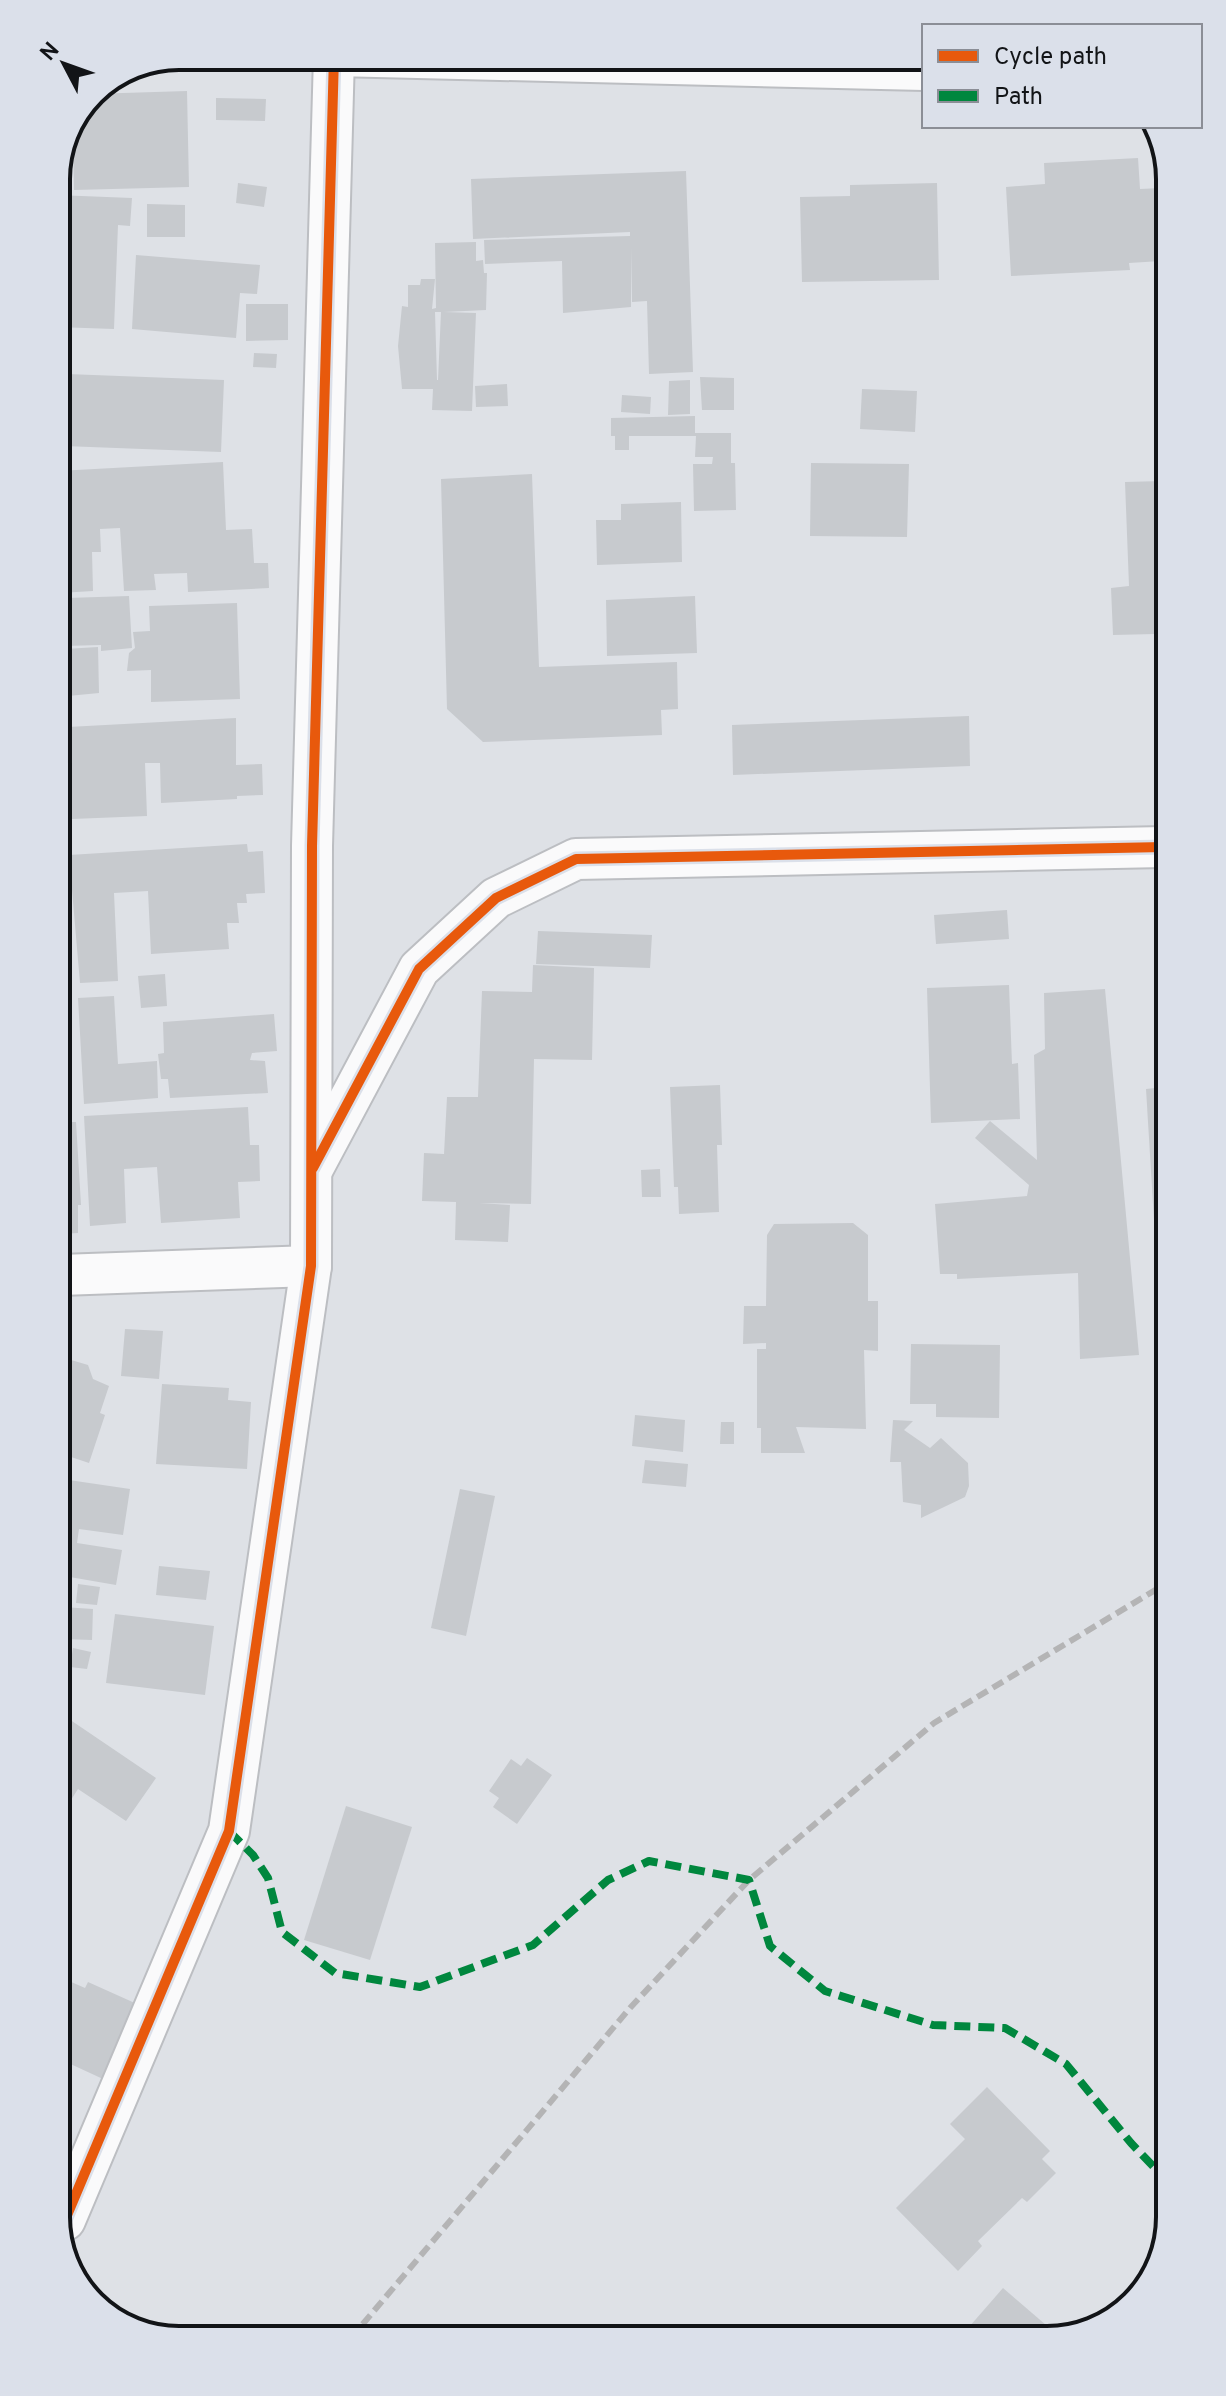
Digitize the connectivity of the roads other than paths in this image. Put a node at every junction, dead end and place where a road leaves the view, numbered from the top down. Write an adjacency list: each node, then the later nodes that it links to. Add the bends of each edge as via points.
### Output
1 (335, 70): 3 (street, via 312,846)
2 (1156, 847): 3 (street, via 576,859 496,898 419,969)
3 (311, 1172): 4 (street)
4 (311, 1266): 5 (street); 6 (street, via 229,1831)
5 (70, 1275)
6 (70, 2208)

